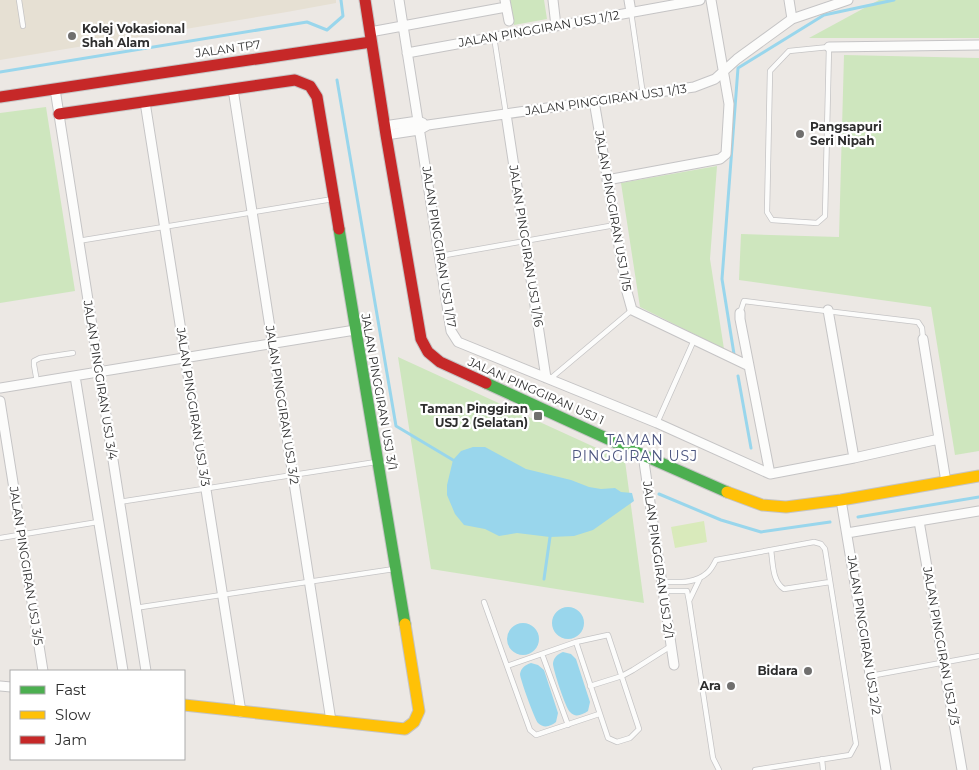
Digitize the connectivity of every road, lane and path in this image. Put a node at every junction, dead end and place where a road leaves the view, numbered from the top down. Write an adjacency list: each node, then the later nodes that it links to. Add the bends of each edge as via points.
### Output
1 (19, 0): 14 (lane)
2 (365, 0): 17 (street, JALAN PINGGIRAN USJ 1)
3 (399, 0): 15 (street, JALAN PINGGIRAN USJ 1/17)
4 (553, 0): 16 (street)
5 (630, 0): 11 (street)
6 (700, 0): 11 (street, JALAN PINGGIRAN USJ 1/12)
7 (711, 0): 22 (street)
8 (789, 0): 12 (street)
9 (848, 0): 12 (street, JALAN PINGGIRAN USJ 1/13)
10 (506, 4): 13 (street); 15 (street)
11 (631, 12): 16 (street, JALAN PINGGIRAN USJ 1/12); 25 (lane)
12 (792, 19): 22 (street, JALAN PINGGIRAN USJ 1/13)
13 (509, 22)
14 (23, 26)
15 (403, 26): 17 (street); 21 (street, JALAN PINGGIRAN USJ 1/17)
16 (556, 26): 18 (street, JALAN PINGGIRAN USJ 1/12)
17 (371, 37): 23 (street, JALAN TP7); 32 (street, JALAN PINGGIRAN USJ 1)
18 (494, 37): 21 (street, JALAN PINGGIRAN USJ 1/12); 30 (lane)
19 (979, 45): 20 (street)
20 (829, 47): 20 (lane, via 825,216 816,223 772,220 767,212 770,71 789,51)
21 (407, 53): 31 (street, JALAN PINGGIRAN USJ 1/17)
22 (724, 71): 25 (street, JALAN PINGGIRAN USJ 1/13, via 715,79 694,87); 33 (street, via 729,104 726,154 720,159)
23 (55, 89): 26 (street, JALAN TP7); 29 (street, JALAN PINGGIRAN USJ 3/4)
24 (233, 89): 28 (street, JALAN PINGGIRAN USJ 3/1); 34 (street, JALAN PINGGIRAN USJ 3/1, via 295,80 310,86 317,97); 35 (street, JALAN PINGGIRAN USJ 3/2)
25 (643, 94): 27 (street, JALAN PINGGIRAN USJ 1/13)
26 (0, 97)
27 (594, 101): 30 (street, JALAN PINGGIRAN USJ 1/13); 33 (street, JALAN PINGGIRAN USJ 1/15)
28 (145, 102): 29 (street, JALAN PINGGIRAN USJ 3/1); 37 (street, JALAN PINGGIRAN USJ 3/3)
29 (59, 114): 38 (street, JALAN PINGGIRAN USJ 3/4)
30 (506, 114): 31 (street, JALAN PINGGIRAN USJ 1/13); 39 (street, JALAN PINGGIRAN USJ 1/16)
31 (419, 126): 32 (street, JALAN PINGGIRAN USJ 1/13); 40 (street, JALAN PINGGIRAN USJ 1/17)
32 (385, 130): 59 (street, JALAN PINGGIRAN USJ 1, via 421,339 428,352 440,362)
33 (607, 180): 36 (street, JALAN PINGGIRAN USJ 1/15)
34 (334, 199): 35 (lane); 44 (street, JALAN PINGGIRAN USJ 3/1)
35 (252, 213): 37 (lane); 47 (street, JALAN PINGGIRAN USJ 3/2)
36 (615, 225): 39 (lane); 41 (street, JALAN PINGGIRAN USJ 1/15)
37 (165, 227): 38 (lane); 49 (street, JALAN PINGGIRAN USJ 3/3)
38 (78, 241): 51 (street, JALAN PINGGIRAN USJ 3/4)
39 (525, 241): 40 (lane); 53 (street, JALAN PINGGIRAN USJ 1/16)
40 (440, 256): 53 (street, JALAN PINGGIRAN USJ 1/17, via 452,331 458,342)
41 (632, 310): 46 (street); 53 (lane)
42 (828, 310): 43 (lane, via 744,301); 45 (lane, via 918,322); 60 (street)
43 (740, 313): 50 (street)
44 (355, 330): 47 (street); 61 (street, JALAN PINGGIRAN USJ 3/1)
45 (923, 339): 58 (street)
46 (694, 340): 50 (street); 57 (lane)
47 (273, 344): 49 (street); 63 (street, JALAN PINGGIRAN USJ 3/2)
48 (73, 353): 54 (lane, via 34,360)
49 (186, 358): 51 (street); 66 (street, JALAN PINGGIRAN USJ 3/3)
50 (749, 366): 62 (street)
51 (99, 372): 52 (street); 68 (street, JALAN PINGGIRAN USJ 3/4)
52 (75, 376): 54 (street); 71 (street, JALAN PINGGIRAN USJ 3/4)
53 (547, 379): 57 (street, JALAN PINGGIRAN USJ 1/17)
54 (37, 382): 55 (street)
55 (0, 388)
56 (0, 401): 73 (street, JALAN PINGGIRAN USJ 3/5)
57 (657, 423): 62 (street, JALAN PINGGIRAN USJ 1/17)
58 (939, 439): 60 (street); 65 (street)
59 (643, 455): 67 (street, JALAN PINGGIRAN USJ 1, via 762,505 786,507); 80 (street, JALAN PINGGIRAN USJ 2/1)
60 (854, 458): 62 (street)
61 (377, 462): 63 (lane); 76 (street, JALAN PINGGIRAN USJ 3/1)
62 (770, 474)
63 (293, 475): 66 (lane); 78 (street, JALAN PINGGIRAN USJ 3/2)
64 (979, 476): 65 (street, JALAN PINGGIRAN USJ 1)
65 (946, 482): 67 (street, JALAN PINGGIRAN USJ 1)
66 (206, 488): 68 (lane); 81 (street, JALAN PINGGIRAN USJ 3/3)
67 (841, 500): 72 (street, JALAN PINGGIRAN USJ 2/2)
68 (119, 502): 84 (street, JALAN PINGGIRAN USJ 3/4)
69 (979, 512): 70 (street)
70 (920, 521): 72 (street); 89 (street, JALAN PINGGIRAN USJ 2/3)
71 (98, 522): 73 (lane); 93 (street, JALAN PINGGIRAN USJ 3/4)
72 (847, 533): 96 (street, JALAN PINGGIRAN USJ 2/2)
73 (21, 534): 74 (lane); 92 (street, JALAN PINGGIRAN USJ 3/5)
74 (0, 538)
75 (771, 550): 77 (lane, via 716,560); 79 (lane, via 775,577 778,586 784,590); 79 (lane, via 814,542 821,544 825,549)
76 (396, 569): 78 (lane); 101 (street, JALAN PINGGIRAN USJ 3/1, via 418,717 406,729)
77 (700, 578): 80 (lane); 82 (lane)
78 (309, 582): 81 (lane); 101 (street, JALAN PINGGIRAN USJ 3/2)
79 (830, 582): 103 (lane, via 856,744 850,754)
80 (662, 586): 82 (lane, via 687,591); 86 (street, JALAN PINGGIRAN USJ 2/1)
81 (223, 594): 84 (lane); 99 (street, JALAN PINGGIRAN USJ 3/3)
82 (689, 601): 104 (lane, via 713,758)
83 (484, 602): 91 (lane)
84 (135, 608): 94 (street, JALAN PINGGIRAN USJ 3/4)
85 (576, 642): 87 (lane); 95 (lane, via 608,635); 97 (lane)
86 (671, 646): 90 (street, JALAN PINGGIRAN USJ 2/1); 95 (lane)
87 (542, 654): 91 (lane); 102 (lane)
88 (979, 656): 89 (lane)
89 (944, 662): 96 (lane); 108 (street, JALAN PINGGIRAN USJ 2/3)
90 (674, 665)
91 (507, 666): 102 (lane, via 530,730 536,735)
92 (44, 670)
93 (122, 670)
94 (146, 670)
95 (622, 676): 97 (lane); 100 (lane, via 639,729 630,738 617,742 608,738)
96 (870, 676): 107 (street, JALAN PINGGIRAN USJ 2/2)
97 (590, 686): 100 (lane)
98 (185, 705): 99 (street, JALAN PINGGIRAN USJ 3/1)
99 (241, 712): 101 (street, JALAN PINGGIRAN USJ 3/1)
100 (600, 714): 102 (lane)
101 (331, 721)
102 (568, 725)
103 (822, 759): 105 (lane); 106 (lane)
104 (719, 770)
105 (755, 770)
106 (823, 770)
107 (886, 770)
108 (962, 770)

